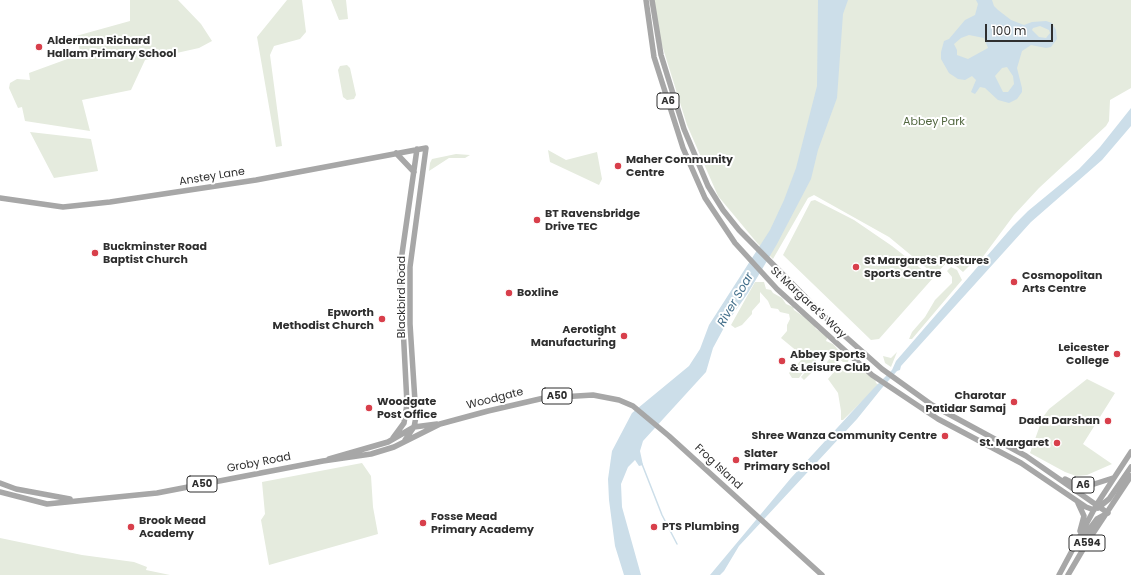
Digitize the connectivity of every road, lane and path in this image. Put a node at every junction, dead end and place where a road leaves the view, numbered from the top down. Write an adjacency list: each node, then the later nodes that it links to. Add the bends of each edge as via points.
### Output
1 (646, 0): 23 (main road, St Margaret's Way / A6, via 654,57 683,148 705,198 741,250 771,283 872,375 930,414 1021,463)
2 (652, 0): 17 (main road, St Margaret's Way / A6, via 663,62 699,168 723,210 750,242 838,330 882,369 935,407 1026,456)
3 (426, 148): 4 (main road, Anstey Lane); 9 (main road, Blackbird Road, via 410,267 410,324 416,417)
4 (417, 149): 5 (main road, Anstey Lane); 6 (main road, Blackbird Road)
5 (396, 153): 6 (main road); 7 (main road, Anstey Lane, via 256,180 110,202 63,207)
6 (414, 172): 11 (main road, Blackbird Road, via 400,268 407,404 404,424)
7 (0, 198)
8 (440, 424): 9 (main road, Woodgate / A50); 10 (main road, Woodgate / A50, via 544,398 593,395 627,402); 12 (main road, Woodgate / A50)
9 (414, 427): 11 (main road, Woodgate / A50); 12 (main road)
10 (659, 428): 29 (main road, Frog Island / A50)
11 (390, 440): 15 (main road, Groby Road / A50)
12 (402, 442): 13 (main road, Woodgate / A50)
13 (382, 451): 15 (main road, Groby Road / A50)
14 (1131, 452): 19 (main road, A594)
15 (323, 461): 22 (main road, Groby Road / A50, via 157,493)
16 (1131, 467): 24 (main road, A594, via 1109,499)
17 (1053, 474): 19 (main road, A6, via 1077,485 1088,486); 24 (main road, St Margaret's Way / A6)
18 (1131, 476): 26 (main road, A594)
19 (1114, 477): 24 (main road, A594)
20 (0, 483): 22 (main road, Groby Road / A50, via 16,489)
21 (0, 492): 22 (main road, Groby Road / A50, via 48,504)
22 (79, 500)
23 (1076, 500): 25 (main road, St Margaret's Way / A6); 27 (main road, via 1084,520)
24 (1099, 506): 25 (main road, A594); 26 (main road, St Margaret's Way)
25 (1094, 510): 27 (main road, A594)
26 (1108, 513): 28 (main road, A594, via 1097,519); 31 (main road, A594)
27 (1077, 543): 28 (main road, A594)
28 (1068, 559): 30 (main road, A594)
29 (822, 575)
30 (1060, 575)
31 (1068, 575)

